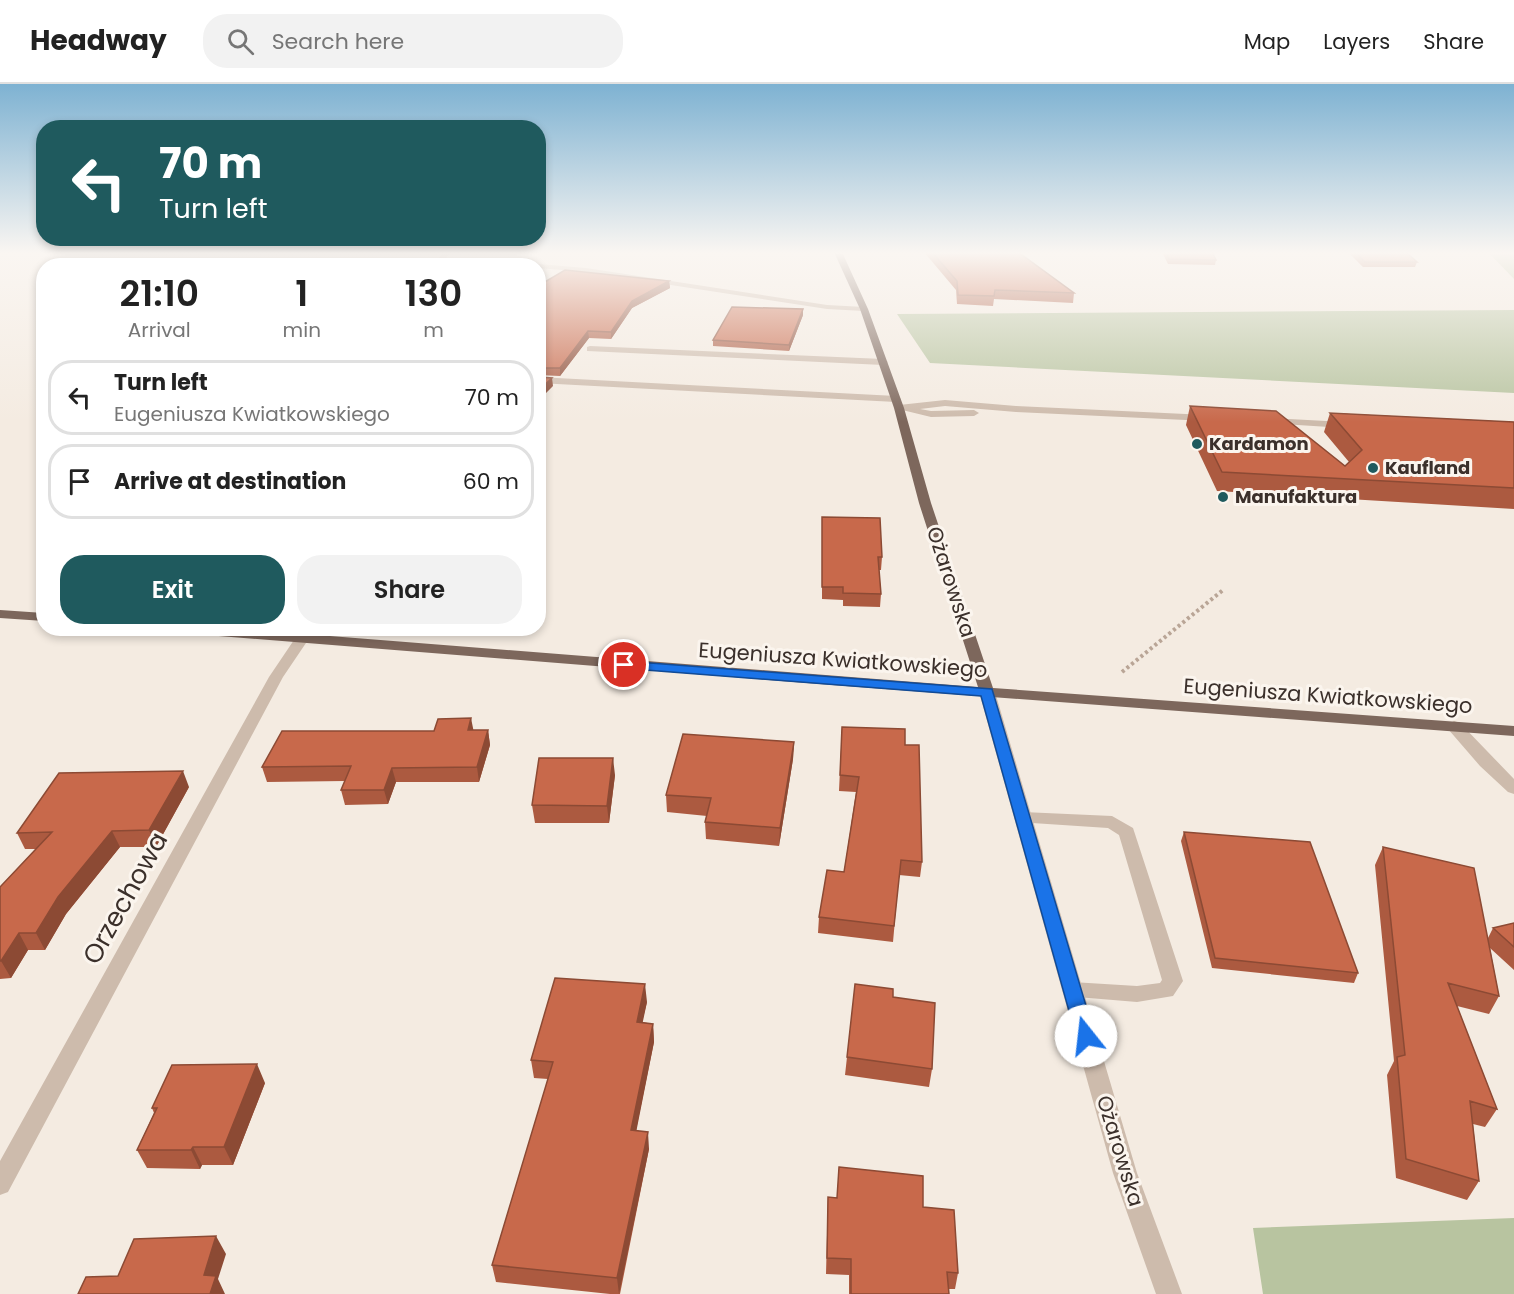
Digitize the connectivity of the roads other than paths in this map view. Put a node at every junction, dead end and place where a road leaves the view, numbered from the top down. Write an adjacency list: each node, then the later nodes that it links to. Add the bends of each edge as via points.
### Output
1 (844, 308): 2 (street)
2 (864, 309): 4 (main road, Ożarowska)
3 (590, 349): 4 (street)
4 (883, 362): 6 (main road, Ożarowska)
5 (546, 381): 6 (street)
6 (898, 403): 7 (street, via 931,414 949,415 1016,409); 14 (main road, Ożarowska, via 932,524)
7 (1219, 419)
8 (1255, 421): 9 (street)
9 (1361, 426)
10 (0, 614): 11 (main road)
11 (36, 616)
12 (257, 636): 13 (main road, Eugeniusza Kwiatkowskiego)
13 (301, 640): 14 (main road, Eugeniusza Kwiatkowskiego); 20 (street, Orzechowa, via 276,677)
14 (987, 692): 15 (main road, Eugeniusza Kwiatkowskiego); 18 (street, Ożarowska)
15 (1454, 726): 16 (main road, Eugeniusza Kwiatkowskiego); 17 (street)
16 (1514, 731)
17 (1514, 788)
18 (1023, 818): 19 (street, Ożarowska); 19 (street, via 1112,822 1127,832 1173,981 1166,990 1137,994)
19 (1072, 990): 21 (street, Ożarowska, via 1125,1173)
20 (0, 1184)
21 (1168, 1294)

